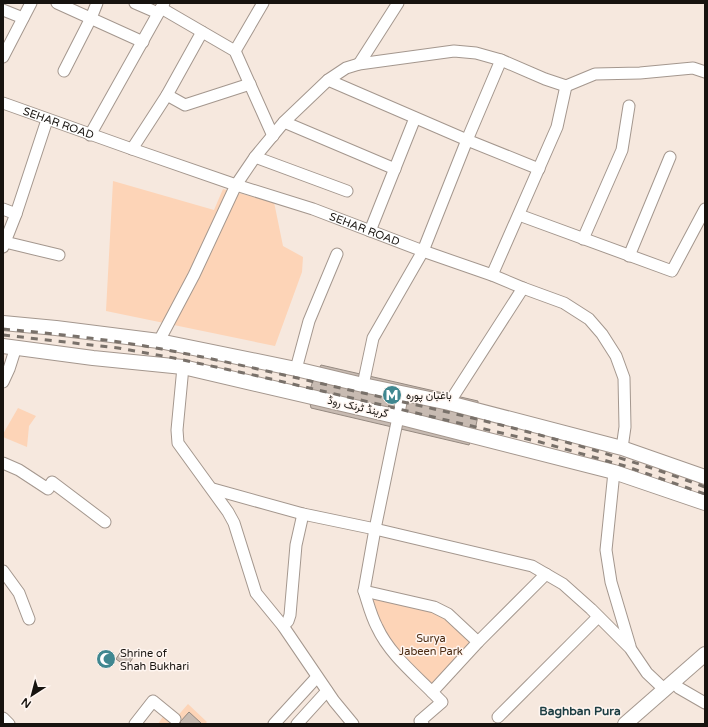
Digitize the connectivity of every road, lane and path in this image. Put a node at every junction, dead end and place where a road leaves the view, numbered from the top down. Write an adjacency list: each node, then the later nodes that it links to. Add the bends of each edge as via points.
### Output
1 (31, 3): 9 (street)
2 (57, 3): 10 (street)
3 (98, 3): 10 (street)
4 (135, 3): 7 (street)
5 (263, 3): 13 (street)
6 (398, 3): 16 (street)
7 (161, 8): 11 (street); 12 (street)
8 (3, 10): 9 (street)
9 (23, 18): 14 (street)
10 (91, 18): 12 (street); 17 (street)
11 (202, 32): 13 (street); 22 (street)
12 (143, 42): 28 (street)
13 (234, 51): 20 (street)
14 (3, 57)
15 (501, 60): 16 (street, via 476,53 454,51); 21 (street); 30 (street)
16 (359, 64): 19 (street, via 346,68)
17 (64, 71)
18 (705, 72): 21 (street, via 693,68 595,74)
19 (328, 80): 25 (street); 27 (street)
20 (250, 84): 22 (street, via 186,105); 29 (street)
21 (566, 86): 35 (street, via 557,127)
22 (167, 95): 31 (street)
23 (3, 103): 26 (street, SEHAR ROAD)
24 (629, 106): 43 (street, via 622,150)
25 (415, 118): 30 (street); 34 (street)
26 (47, 120): 28 (street, SEHAR ROAD); 40 (street)
27 (284, 122): 29 (street); 34 (street)
28 (90, 135): 31 (street, SEHAR ROAD)
29 (272, 136): 32 (street)
30 (467, 140): 35 (street); 45 (street)
31 (132, 149): 36 (street, SEHAR ROAD)
32 (255, 156): 36 (street); 37 (street)
33 (670, 157): 48 (street)
34 (395, 169): 42 (street)
35 (539, 169): 41 (street)
36 (236, 184): 42 (street, SEHAR ROAD); 52 (street, via 194,275)
37 (347, 191)
38 (3, 209): 40 (street)
39 (705, 209): 48 (street, via 672,271)
40 (16, 214): 44 (street)
41 (519, 215): 43 (street); 49 (street)
42 (370, 230): 45 (street, SEHAR ROAD)
43 (583, 239): 48 (street)
44 (4, 244): 47 (street)
45 (423, 251): 49 (street, SEHAR ROAD); 57 (street, via 373,338)
46 (337, 254): 55 (street, via 309,321)
47 (59, 255)
48 (629, 256)
49 (492, 274): 50 (street, SEHAR ROAD)
50 (523, 288): 59 (street); 61 (street, SEHAR ROAD, via 564,304 589,319 616,356 624,378 625,428)
51 (3, 323): 52 (main road, گرینڈ ٹرنک روڈ)
52 (159, 341): 55 (main road, گرینڈ ٹرنک روڈ)
53 (9, 347): 54 (main road, گرینڈ ٹرنک روڈ); 56 (street, via 9,369)
54 (183, 367): 60 (main road, گرینڈ ٹرنک روڈ); 65 (street, via 178,443)
55 (296, 369): 57 (main road, گرینڈ ٹرنک روڈ)
56 (3, 382)
57 (363, 385): 58 (main road, گرینڈ ٹرنک روڈ)
58 (404, 393): 59 (main road, گرینڈ ٹرنک روڈ); 60 (street)
59 (449, 403): 61 (main road, گرینڈ ٹرنک روڈ)
60 (398, 417): 63 (main road, گرینڈ ٹرنک روڈ); 69 (street)
61 (622, 448): 64 (main road, گرینڈ ٹرنک روڈ)
62 (3, 463): 68 (street, via 48,489 52,482)
63 (614, 472): 66 (main road, گرینڈ ٹرنک روڈ); 77 (street, via 606,550 611,582)
64 (705, 477)
65 (213, 489): 67 (street); 75 (street, via 234,523 256,593)
66 (705, 503)
67 (303, 514): 69 (street); 75 (street, via 296,545 290,615)
68 (105, 522)
69 (375, 529): 71 (street, via 532,566); 72 (street)
70 (3, 571): 74 (street, via 19,593)
71 (546, 574): 73 (street, via 563,584); 76 (street)
72 (364, 592): 76 (street, via 434,608 448,614); 82 (street, via 385,641 399,660)
73 (598, 617): 77 (street); 84 (street)
74 (29, 619)
75 (283, 626): 79 (street)
76 (478, 642): 82 (street)
77 (630, 648): 80 (street, via 647,672)
78 (705, 654): 80 (main road)
79 (317, 676): 81 (street); 89 (street)
80 (670, 686): 83 (street, via 679,688); 93 (main road)
81 (327, 691): 90 (street); 91 (street)
82 (432, 692): 92 (street, via 442,702 420,720)
83 (705, 703)
84 (498, 717)
85 (3, 718): 87 (street)
86 (175, 719): 88 (street, via 153,701)
87 (9, 724)
88 (135, 724)
89 (274, 724)
90 (297, 724)
91 (353, 724)
92 (423, 724)
93 (625, 724)

